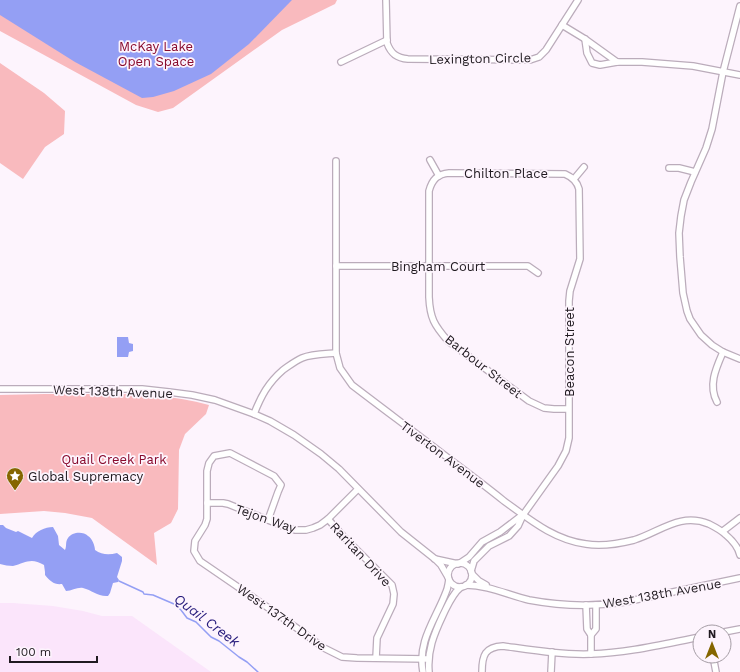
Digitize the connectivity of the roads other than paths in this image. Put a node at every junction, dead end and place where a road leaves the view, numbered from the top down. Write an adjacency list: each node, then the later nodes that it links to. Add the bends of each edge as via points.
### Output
1 (386, 0): 6 (street)
2 (578, 0): 4 (street, Lexington Circle)
3 (740, 6): 9 (street)
4 (562, 25): 5 (street); 6 (street, Lexington Circle, via 541,55 530,60 404,58 392,53)
5 (585, 39): 8 (street); 8 (street, via 592,63 600,66)
6 (387, 40): 7 (street)
7 (341, 62)
8 (618, 62): 9 (street, via 693,66)
9 (723, 72): 10 (street); 15 (street, via 712,129)
10 (740, 75)
11 (430, 160): 16 (street)
12 (336, 161): 18 (street, Tiverton Avenue)
13 (584, 167): 17 (street)
14 (669, 168): 15 (street)
15 (695, 172): 21 (street, via 684,200 679,233 683,293 687,311 695,327 706,341)
16 (439, 176): 17 (street, Chilton Place, via 449,173 557,173); 19 (street, Barbour Street, via 435,178 429,191)
17 (574, 179): 26 (street, Beacon Street, via 579,189 580,260 569,301)
18 (336, 266): 19 (street, Bingham Court); 22 (street, Tiverton Avenue)
19 (430, 267): 20 (street, Bingham Court, via 528,266); 26 (street, Barbour Street, via 430,310 433,320 448,341 529,401 544,408)
20 (538, 273)
21 (723, 352): 23 (street); 25 (street, via 712,387)
22 (336, 353): 27 (street, via 302,358 292,363 266,389); 30 (street, Tiverton Avenue, via 340,368 352,385)
23 (740, 359)
24 (0, 389): 27 (street, West 138th Avenue, via 169,392 215,400)
25 (717, 402)
26 (569, 409): 30 (street, Beacon Street, via 569,438 566,450 558,466)
27 (254, 414): 28 (street, West 138th Avenue, via 294,434 339,469)
28 (358, 489): 32 (street, Tejon Way); 36 (street, West 138th Avenue, via 401,532)
29 (206, 503): 33 (street, Tejon Way, via 224,503); 33 (street, via 208,463 214,456 230,453 274,476 281,486); 49 (street, West 137th Drive, via 205,525 195,541 194,551 200,560 324,648 342,657)
30 (523, 515): 34 (street, Tiverton Avenue, via 556,536 585,544 607,545 634,540 683,521 705,522); 37 (street, Beacon Street, via 482,542); 38 (street, Beacon Street, via 509,536 489,546 474,561)
31 (740, 518): 34 (street)
32 (328, 519): 33 (street, Tejon Way, via 313,528 301,530); 49 (street, Raritan Drive, via 392,585 393,604 377,638)
33 (268, 520)
34 (723, 531): 35 (street, Tiverton Avenue)
35 (740, 555)
36 (435, 559): 37 (street, West 138th Avenue); 39 (street, West 138th Avenue)
37 (459, 564): 38 (street, via 466,566); 39 (street, via 452,567 448,573)
38 (471, 572): 41 (street, via 470,580); 42 (street, West 138th Avenue)
39 (449, 578): 41 (street, via 454,585); 50 (street, via 447,591 429,630)
40 (740, 578): 44 (street, West 138th Avenue, via 625,602)
41 (464, 586): 42 (street, West 138th Avenue); 51 (street, via 453,595 436,630)
42 (490, 588): 43 (street, West 138th Avenue, via 529,600)
43 (586, 605): 44 (street, West 138th Avenue); 45 (street, via 586,628)
44 (596, 605): 45 (street, via 596,628)
45 (591, 635): 48 (street)
46 (692, 639): 48 (street, via 620,652)
47 (552, 652): 48 (street); 54 (street, via 495,646 484,656); 55 (street)
48 (591, 654)
49 (376, 658): 50 (street, West 137th Drive)
50 (421, 659): 51 (street, West 137th Drive); 52 (street)
51 (428, 659): 53 (street)
52 (423, 672)
53 (429, 672)
54 (482, 672)
55 (552, 672)

